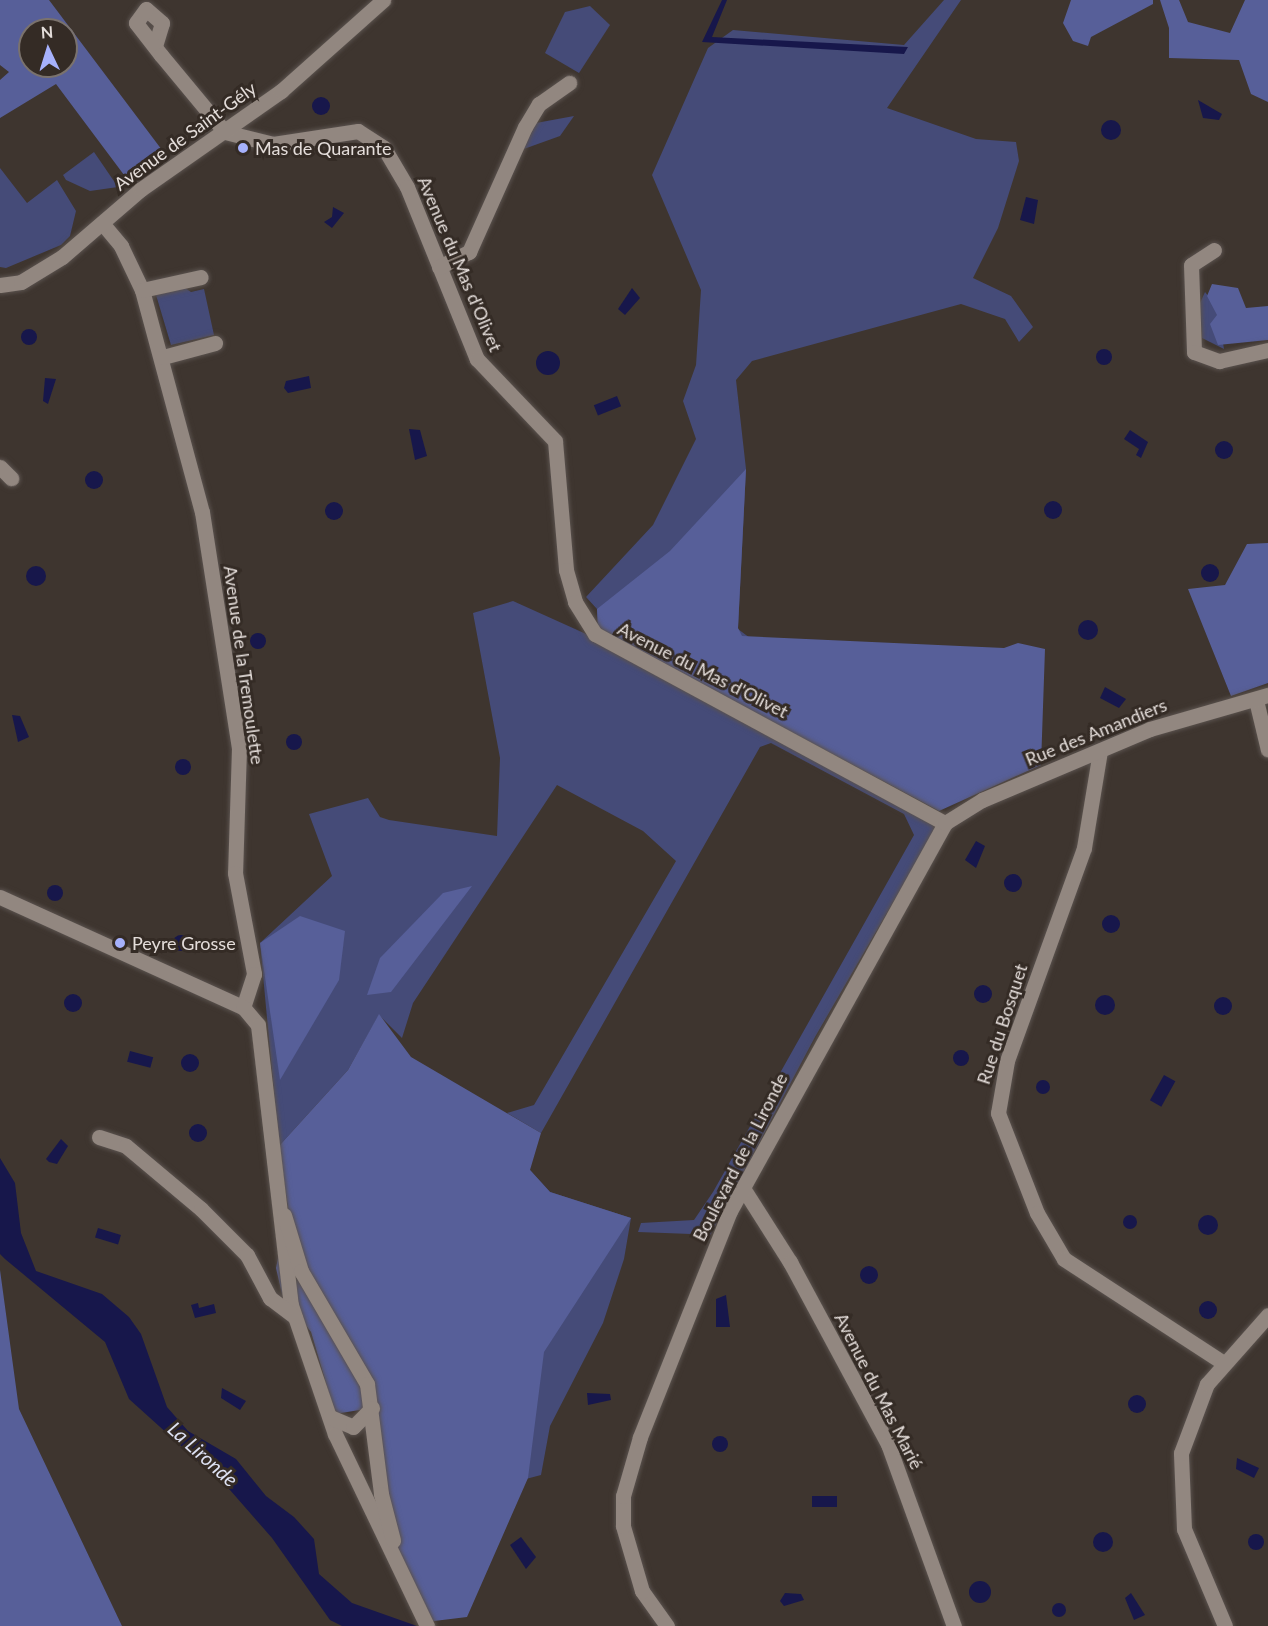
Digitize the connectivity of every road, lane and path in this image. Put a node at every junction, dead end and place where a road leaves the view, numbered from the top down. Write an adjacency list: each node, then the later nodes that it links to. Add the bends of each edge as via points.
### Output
1 (383, 0): 4 (street, Avenue de Saint-Gély, via 281,91)
2 (155, 46): 4 (street)
3 (569, 83): 7 (street, via 539,104 525,127 469,252)
4 (225, 132): 5 (street, Avenue de Saint-Gély); 7 (street, Avenue du Mas d'Olivet, via 273,144 334,132 369,134 407,187)
5 (102, 223): 9 (street, Avenue de Saint-Gély, via 28,278); 10 (street, Avenue de la Tremoulette, via 121,246)
6 (1214, 250): 12 (street, via 1191,265 1194,352 1219,361)
7 (439, 267): 19 (street, Avenue du Mas d'Olivet, via 477,359 555,441 566,570 578,608 595,634)
8 (201, 277): 10 (street)
9 (0, 285)
10 (142, 290): 13 (street, Avenue de la Tremoulette)
11 (216, 343): 13 (street)
12 (1268, 350)
13 (163, 357): 21 (street, Avenue de la Tremoulette, via 196,480 239,748 235,873 254,974)
14 (0, 466): 15 (street)
15 (11, 478)
16 (1262, 697): 17 (street); 18 (street, Rue des Amandiers, via 1163,724)
17 (1268, 750)
18 (1100, 751): 19 (street, Rue des Amandiers, via 982,800); 27 (street, Rue du Bosquet, via 1084,848 1007,1061 998,1113 1036,1213 1064,1259)
19 (945, 823): 23 (street, Boulevard de la Lironde)
20 (0, 897): 21 (street)
21 (243, 1007): 24 (street, via 258,1025)
22 (99, 1137): 26 (street, via 126,1146 201,1209 247,1255 270,1298)
23 (743, 1188): 32 (street, Boulevard de la Lironde, via 716,1239 690,1321 640,1437 623,1496 635,1575); 33 (street, Avenue du Mas Marié, via 790,1262 888,1444)
24 (277, 1194): 26 (street, via 283,1267); 28 (street, via 301,1271 367,1384)
25 (1268, 1315): 27 (street)
26 (295, 1317): 29 (street)
27 (1222, 1362): 34 (street, via 1188,1425 1179,1495 1184,1529)
28 (372, 1408): 29 (street, via 353,1427); 30 (street, via 381,1494)
29 (330, 1418): 30 (street)
30 (402, 1575): 31 (street)
31 (426, 1624)
32 (667, 1626)
33 (954, 1626)
34 (1225, 1626)

